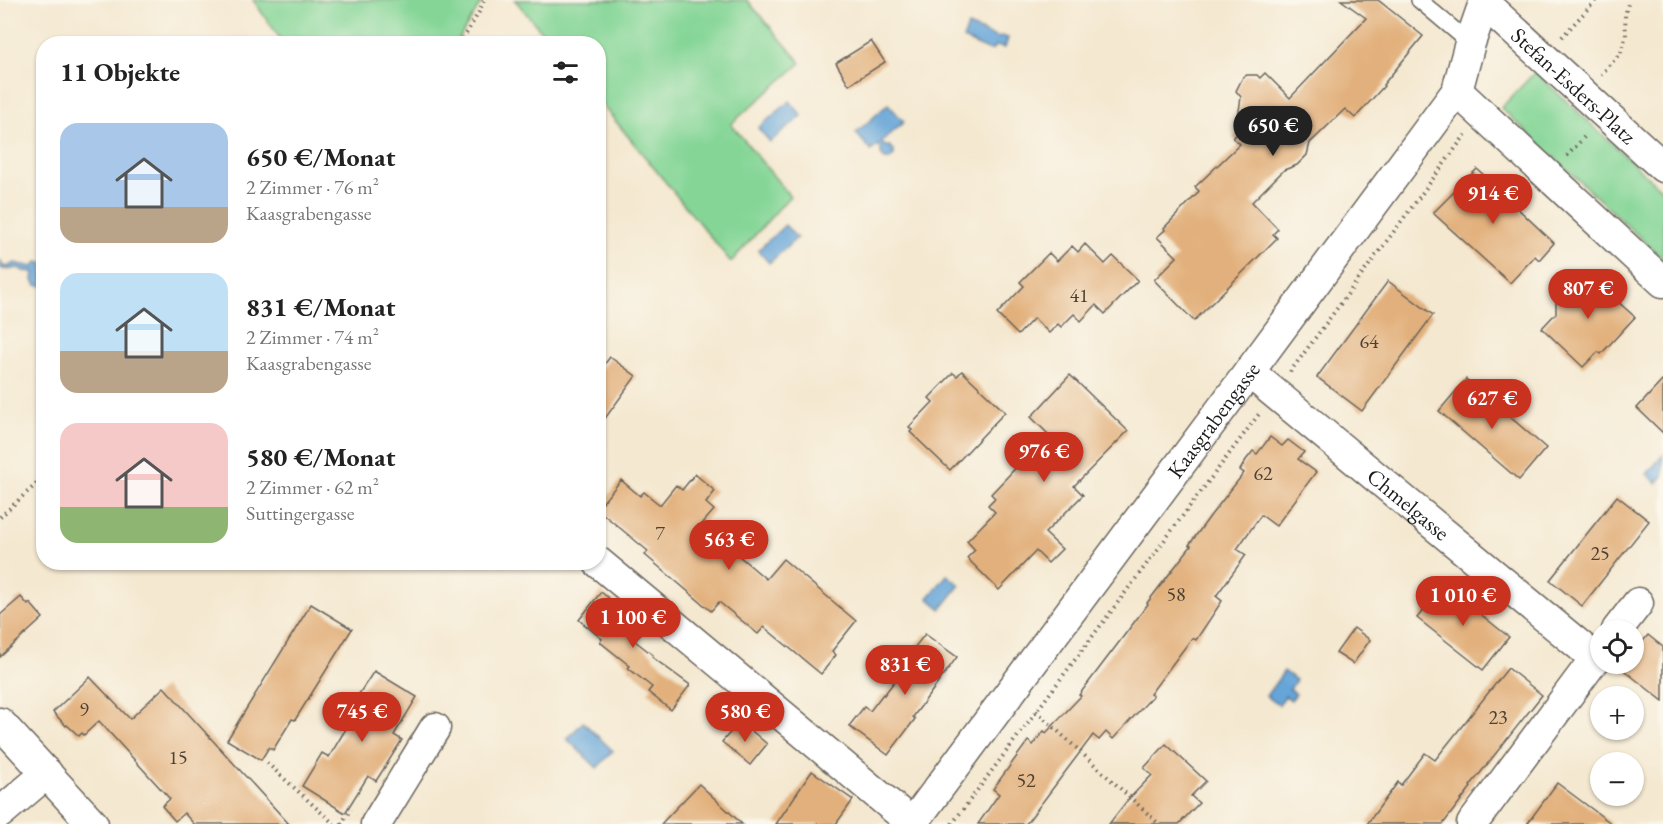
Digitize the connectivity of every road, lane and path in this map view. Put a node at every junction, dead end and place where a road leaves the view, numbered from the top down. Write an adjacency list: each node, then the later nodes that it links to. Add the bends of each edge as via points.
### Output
1 (484, 0): 6 (path)
2 (1419, 0): 7 (lane)
3 (1596, 0): 8 (path)
4 (1629, 0): 9 (path, via 1621,52)
5 (1484, 2): 7 (street, Kaasgrabengasse); 8 (street, Stefan-Esders-Platz)
6 (464, 36)
7 (1470, 43): 10 (street, Kaasgrabengasse)
8 (1544, 58): 12 (street, Stefan-Esders-Platz)
9 (1596, 80)
10 (1457, 91): 11 (street); 16 (street, Kaasgrabengasse)
11 (1482, 113): 14 (street); 17 (path)
12 (1605, 114): 13 (street, Stefan-Esders-Platz); 14 (path)
13 (1663, 167)
14 (1549, 176): 15 (street)
15 (1663, 282)
16 (1249, 372): 17 (street, Chmelgasse); 34 (street, Kaasgrabengasse)
17 (1274, 393): 23 (street, Chmelgasse); 25 (path)
18 (36, 484): 19 (path)
19 (0, 517)
20 (606, 569): 34 (street)
21 (1638, 603): 22 (street)
22 (1625, 620)
23 (1590, 650)
24 (1590, 667): 37 (street)
25 (1036, 711): 35 (path); 36 (path)
26 (0, 723): 29 (street)
27 (435, 728): 33 (street)
28 (267, 763): 32 (path)
29 (47, 773): 30 (street); 31 (street)
30 (0, 813)
31 (93, 824)
32 (334, 824)
33 (376, 824)
34 (913, 824)
35 (952, 824)
36 (1159, 824)
37 (1472, 824)

